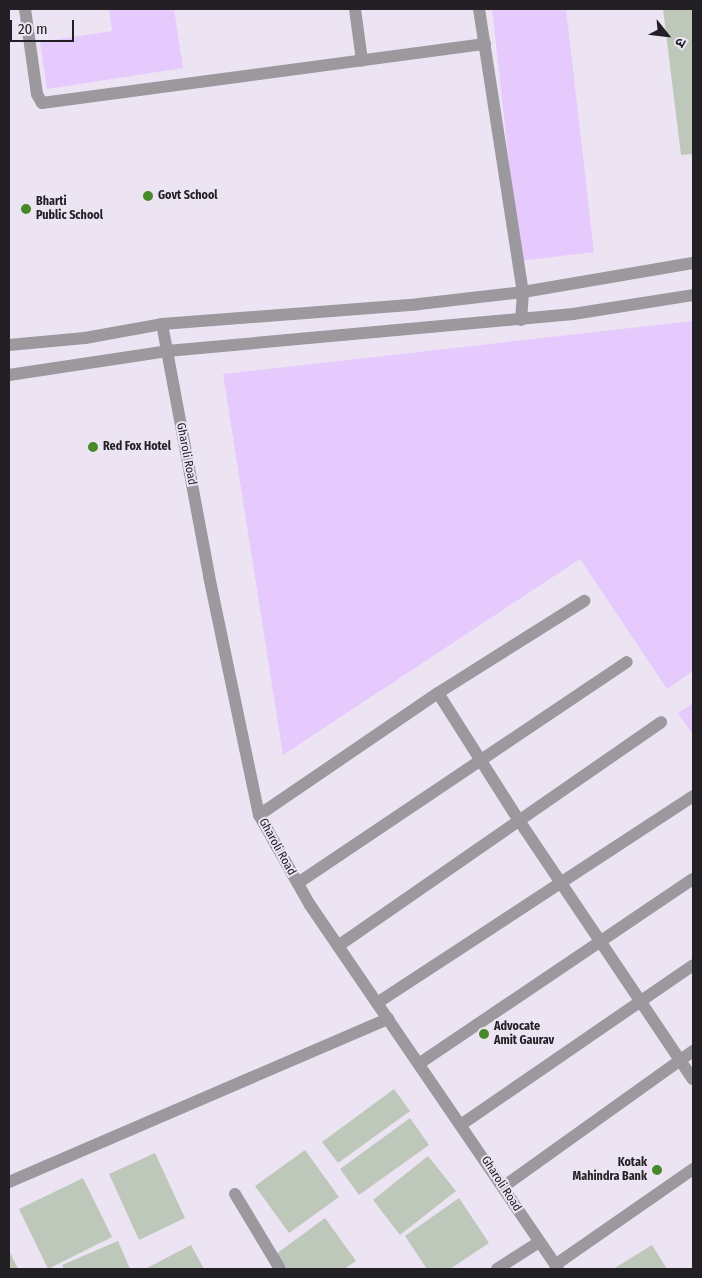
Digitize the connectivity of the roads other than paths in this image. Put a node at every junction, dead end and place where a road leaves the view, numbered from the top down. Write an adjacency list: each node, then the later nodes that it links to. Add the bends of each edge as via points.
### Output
1 (26, 9): 5 (street, via 37,94 42,103)
2 (355, 9): 5 (street)
3 (479, 9): 4 (street)
4 (485, 44): 5 (street); 7 (street)
5 (362, 61)
6 (693, 263): 7 (street)
7 (523, 292): 9 (street); 10 (street, via 419,304)
8 (693, 294): 9 (street)
9 (521, 320): 12 (street)
10 (162, 324): 11 (street, via 85,338); 12 (street, Gharoli Road)
11 (9, 345)
12 (167, 351): 13 (street); 20 (street, Gharoli Road, via 209,576)
13 (9, 375)
14 (584, 601): 16 (street)
15 (627, 662): 18 (street)
16 (438, 693): 18 (street); 20 (street)
17 (661, 722): 21 (street)
18 (481, 762): 21 (street); 24 (street)
19 (693, 796): 23 (street)
20 (259, 815): 24 (street, Gharoli Road)
21 (518, 820): 23 (street); 26 (street)
22 (693, 879): 25 (street)
23 (561, 881): 25 (street); 29 (street)
24 (298, 883): 26 (street, Gharoli Road)
25 (602, 942): 28 (street); 33 (street)
26 (338, 946): 29 (street, Gharoli Road)
27 (693, 965): 28 (street)
28 (641, 1002): 32 (street); 35 (street)
29 (377, 1003): 30 (street, Gharoli Road)
30 (388, 1019): 33 (street, Gharoli Road); 37 (street)
31 (693, 1051): 32 (street)
32 (681, 1059): 34 (street); 38 (street)
33 (420, 1063): 35 (street, Gharoli Road)
34 (693, 1079)
35 (462, 1124): 38 (street, Gharoli Road)
36 (693, 1169): 41 (street)
37 (9, 1182)
38 (503, 1187): 40 (street, Gharoli Road)
39 (235, 1194): 42 (street)
40 (539, 1242): 41 (street, Gharoli Road); 43 (street)
41 (556, 1267)
42 (280, 1269)
43 (497, 1269)

